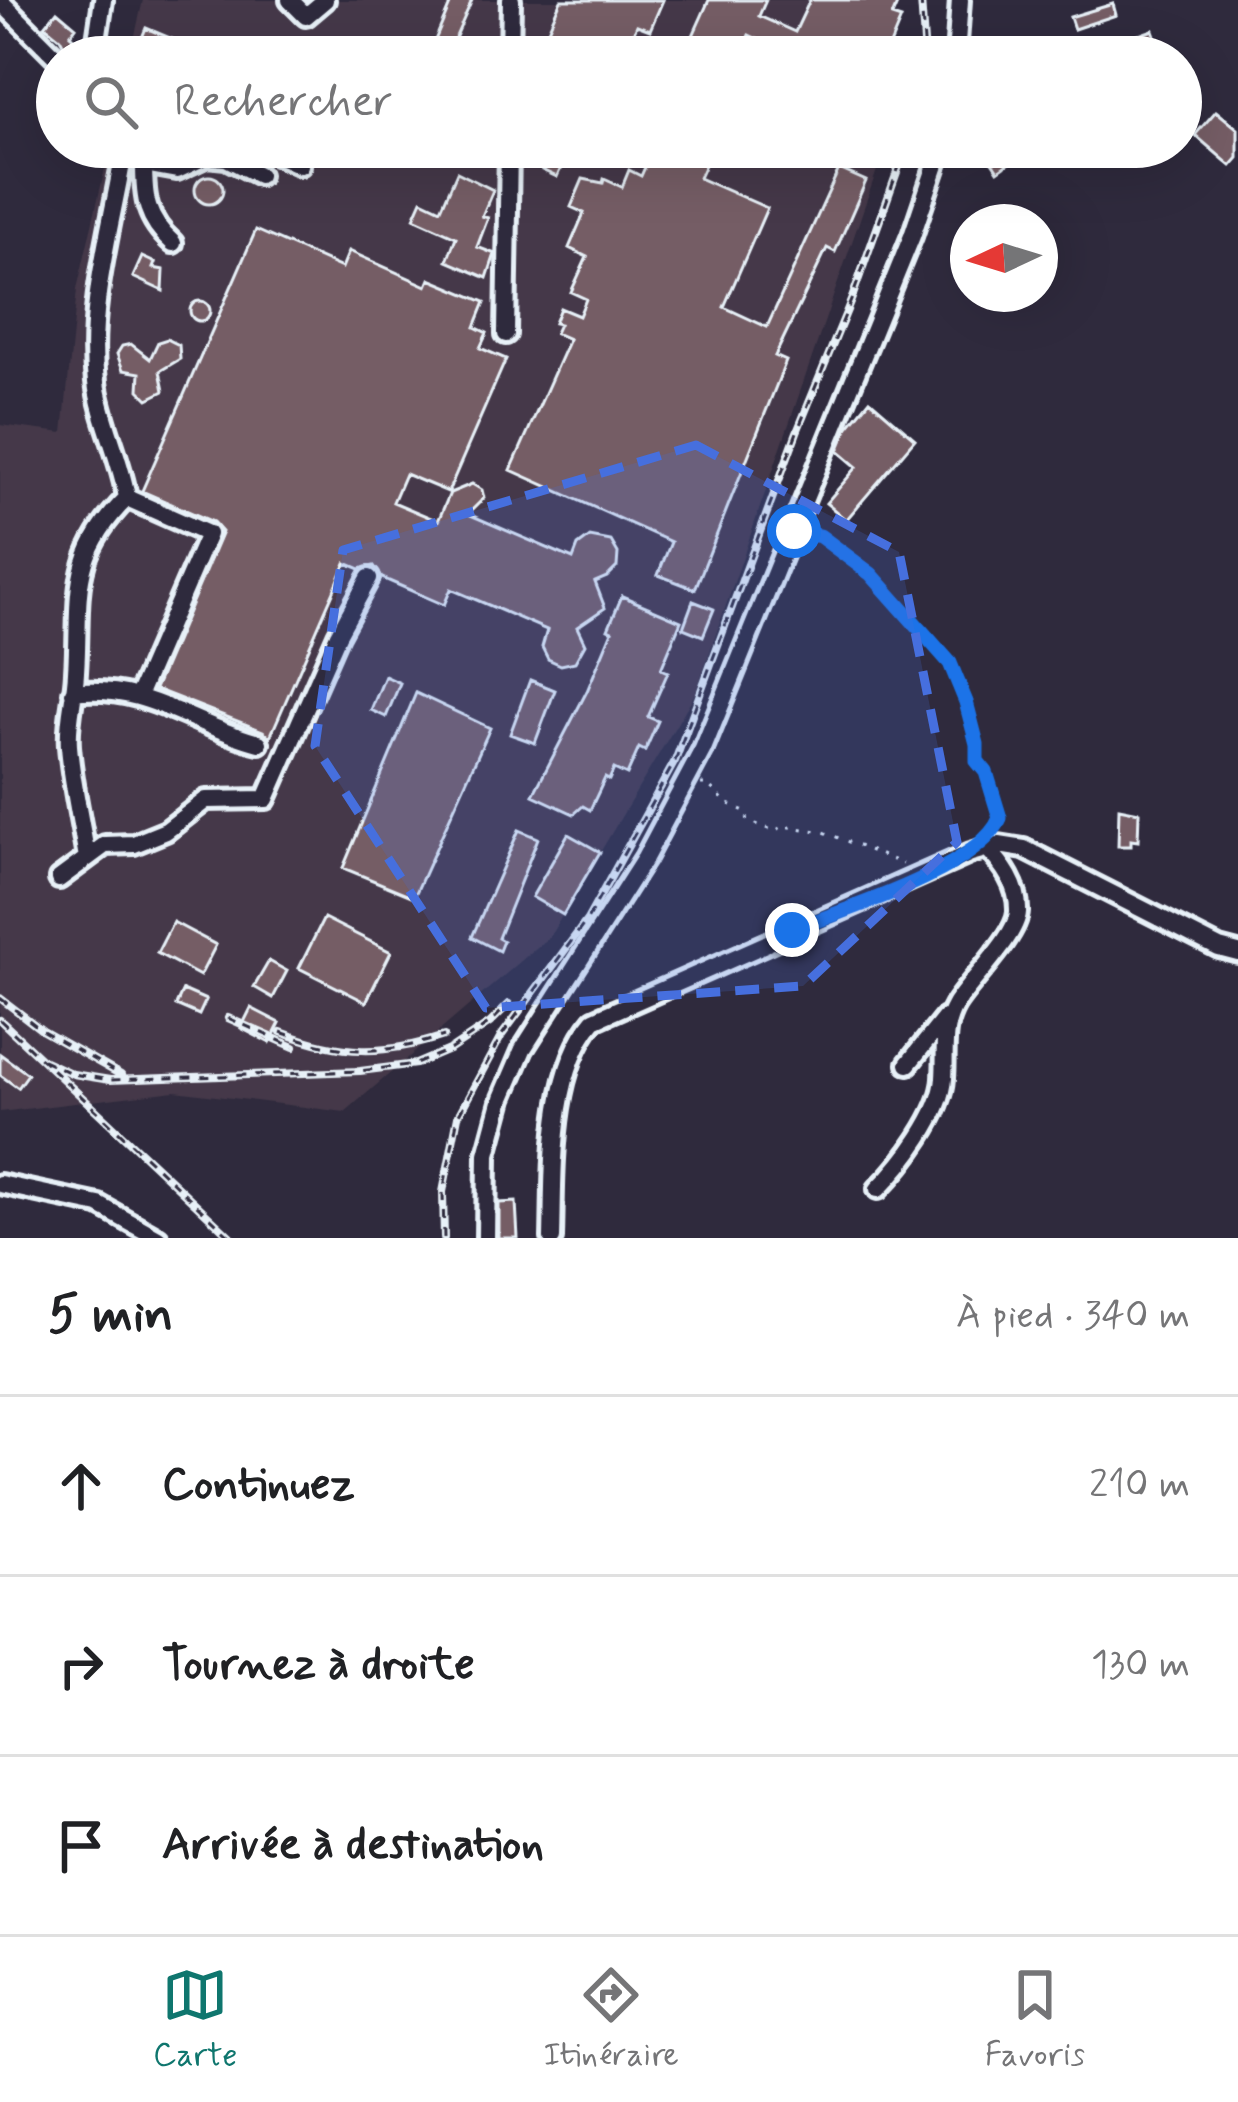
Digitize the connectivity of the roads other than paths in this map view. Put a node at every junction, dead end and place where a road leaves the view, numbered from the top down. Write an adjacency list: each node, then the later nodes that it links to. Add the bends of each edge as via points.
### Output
1 (103, 0): 7 (street)
2 (290, 0): 3 (street, via 306,16)
3 (325, 0)
4 (511, 0): 8 (street)
5 (960, 0): 9 (street)
6 (0, 1): 10 (street)
7 (98, 36)
8 (510, 36)
9 (957, 36)
10 (36, 37)
11 (120, 168): 19 (street, via 95,322 96,385)
12 (144, 168): 17 (street, via 144,203)
13 (245, 168): 16 (street)
14 (509, 168): 18 (street)
15 (935, 168): 33 (street, via 689,777 509,1082 487,1154)
16 (259, 175)
17 (173, 243)
18 (506, 334)
19 (127, 498): 21 (street, via 84,564); 22 (street, via 208,534)
20 (369, 578): 25 (street, via 266,799 206,800 166,831 134,844 105,844)
21 (73, 692): 22 (street); 25 (street, via 69,747)
22 (138, 696): 23 (street)
23 (259, 743)
24 (978, 850): 27 (street, via 1024,848); 28 (street, via 1001,863 1015,892 1016,924); 34 (street, via 594,1020 575,1051 561,1104)
25 (87, 858): 26 (street)
26 (59, 879)
27 (1238, 953)
28 (954, 1007): 29 (street); 31 (street, via 942,1092 912,1150)
29 (908, 1064)
30 (0, 1184): 32 (street, via 99,1205)
31 (878, 1189)
32 (158, 1238)
33 (486, 1238)
34 (552, 1238)

